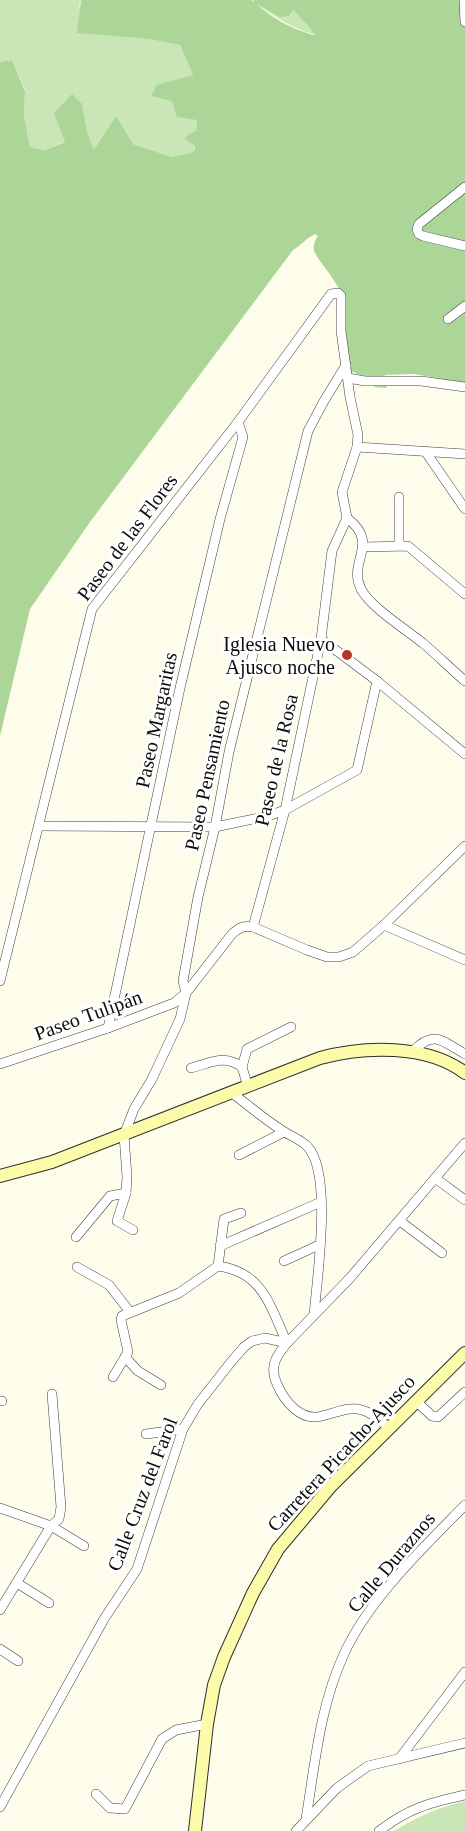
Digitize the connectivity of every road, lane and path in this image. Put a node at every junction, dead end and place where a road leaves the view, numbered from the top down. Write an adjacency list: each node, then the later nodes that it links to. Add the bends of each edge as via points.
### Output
1 (464, 0): 2 (street)
2 (465, 22)
3 (465, 187): 4 (street, via 417,229 423,236)
4 (465, 246)
5 (465, 306): 6 (street)
6 (448, 319)
7 (346, 365): 8 (street); 10 (street, Paseo de las Flores, via 338,292 331,294); 27 (street, Paseo Pensamiento, via 308,431 232,741)
8 (348, 378): 9 (street); 11 (street)
9 (465, 387)
10 (238, 422): 25 (street, Paseo de las Flores, via 92,609); 26 (street, Paseo Margaritas, via 243,437 180,688)
11 (357, 447): 12 (street); 16 (street, via 342,492)
12 (425, 451): 13 (street); 15 (street)
13 (465, 454)
14 (399, 497): 17 (street)
15 (465, 509)
16 (347, 518): 18 (street, via 356,525); 20 (street, Paseo de la Rosa, via 332,551)
17 (399, 545): 18 (street); 19 (street, via 408,546)
18 (363, 547): 22 (street, via 357,579 362,591)
19 (465, 594)
20 (321, 639): 21 (street); 24 (street, Paseo de la Rosa)
21 (377, 681): 23 (street); 24 (street, via 357,770)
22 (465, 681)
23 (465, 754)
24 (285, 810): 27 (street); 30 (street, Paseo de la Rosa)
25 (39, 826): 26 (street); 32 (street, Paseo de las Flores)
26 (152, 826): 27 (street); 35 (street, Paseo Margaritas)
27 (215, 827): 33 (street, Paseo Pensamiento, via 183,981)
28 (465, 846): 29 (street)
29 (384, 925): 30 (street, via 352,952 339,957 327,957); 31 (street)
30 (253, 927): 33 (street, via 239,927)
31 (465, 960)
32 (0, 981)
33 (186, 993): 35 (street, Paseo Tulipán, via 174,1003); 45 (street, via 180,1020)
34 (291, 1027): 39 (street, via 247,1049)
35 (108, 1028): 38 (street, Paseo Tulipán)
36 (412, 1052): 37 (street, via 422,1042 438,1039); 41 (main road, via 446,1061); 42 (main road, via 344,1051)
37 (465, 1054)
38 (0, 1065)
39 (242, 1067): 40 (street, via 225,1059); 42 (street)
40 (191, 1068)
41 (465, 1073)
42 (248, 1087): 43 (main road)
43 (232, 1093): 44 (street); 45 (main road)
44 (284, 1132): 47 (street); 52 (street, via 307,1146 317,1162)
45 (124, 1136): 48 (main road); 50 (street)
46 (465, 1143): 49 (street)
47 (239, 1155)
48 (0, 1176)
49 (435, 1178): 51 (street); 54 (street)
50 (126, 1193): 55 (street, via 117,1221); 56 (street, via 111,1197)
51 (465, 1200)
52 (321, 1202): 57 (street); 58 (street)
53 (241, 1213): 58 (street, via 224,1219)
54 (400, 1221): 59 (street); 64 (street)
55 (133, 1230)
56 (76, 1236)
57 (319, 1245): 60 (street); 64 (street)
58 (220, 1246): 61 (street)
59 (442, 1253)
60 (284, 1261)
61 (218, 1266): 63 (street, via 179,1293); 65 (street, via 243,1272 260,1286)
62 (77, 1267): 63 (street, via 109,1286)
63 (130, 1312): 67 (street, via 121,1320 128,1352)
64 (314, 1315): 65 (street)
65 (287, 1343): 73 (street, via 277,1354 273,1373 279,1390 292,1407 312,1417 343,1409 363,1410); 74 (street, Calle Cruz del Farol, via 265,1338 244,1347)
66 (465, 1353): 72 (main road, Carretera Picacho-Ajusco)
67 (125, 1357): 68 (street); 69 (street, via 138,1371)
68 (113, 1377)
69 (162, 1385)
70 (465, 1392): 72 (street, via 438,1417)
71 (52, 1395): 78 (street, via 61,1507)
72 (416, 1401): 73 (main road, Carretera Picacho-Ajusco)
73 (389, 1428): 86 (main road, Carretera Picacho-Ajusco, via 331,1486 278,1549 224,1657)
74 (183, 1429): 75 (street); 91 (street, Calle Cruz del Farol, via 137,1569 104,1619)
75 (146, 1434)
76 (465, 1505): 92 (street, Calle Duraznos, via 399,1575 361,1624 345,1653 318,1736)
77 (0, 1508): 78 (street)
78 (51, 1526): 79 (street); 80 (street)
79 (84, 1546)
80 (17, 1583): 81 (street); 82 (street)
81 (49, 1603)
82 (0, 1610)
83 (0, 1649): 84 (street)
84 (18, 1661)
85 (465, 1672): 88 (street)
86 (207, 1724): 89 (street, via 176,1730 162,1739 125,1809 110,1808); 93 (main road, Carretera Picacho-Ajusco)
87 (465, 1743): 88 (street)
88 (399, 1759): 92 (street, via 368,1766 337,1788)
89 (96, 1794)
90 (465, 1795): 95 (street, via 426,1803)
91 (0, 1807)
92 (306, 1819): 94 (street)
93 (195, 1831)
94 (296, 1831)
95 (379, 1831)

